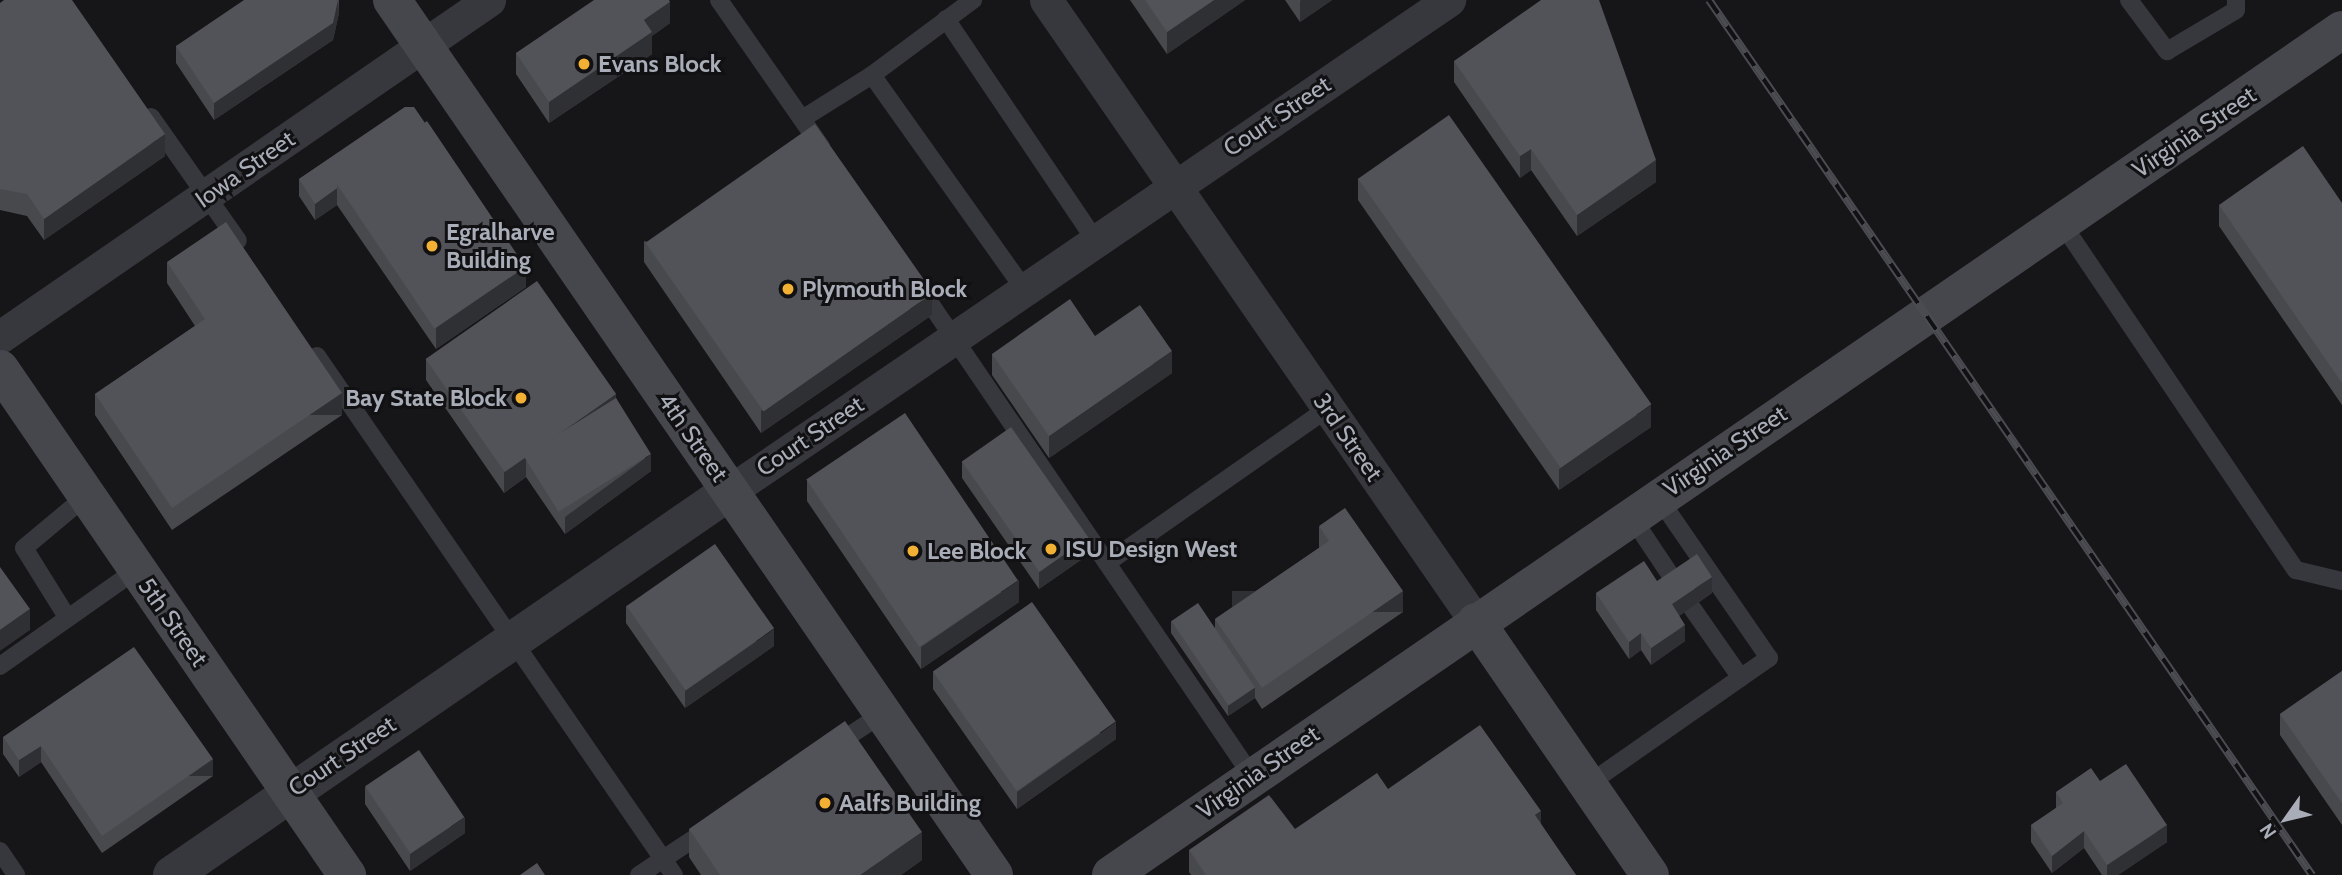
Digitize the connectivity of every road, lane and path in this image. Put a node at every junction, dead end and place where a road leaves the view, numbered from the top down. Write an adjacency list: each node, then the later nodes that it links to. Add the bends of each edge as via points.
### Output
1 (392, 0): 11 (main road, 4th Street)
2 (489, 0): 11 (street, Iowa Street)
3 (719, 0): 14 (lane)
4 (973, 0): 9 (lane)
5 (1046, 0): 16 (street, 3rd Street)
6 (1449, 0): 16 (street, Court Street)
7 (2129, 0): 8 (lane, via 2167,51 2236,10)
8 (2236, 0)
9 (946, 19): 12 (lane); 19 (lane)
10 (2342, 30): 18 (main road, Virginia Street)
11 (423, 46): 17 (street, Iowa Street); 28 (main road, 4th Street)
12 (872, 75): 14 (lane); 22 (lane)
13 (138, 98): 17 (lane)
14 (802, 119): 15 (lane)
15 (832, 163)
16 (1174, 185): 19 (street, Court Street); 27 (street, 3rd Street)
17 (206, 195): 20 (lane); 23 (street, Iowa Street)
18 (2061, 222): 30 (main road, Virginia Street); 33 (lane, via 2296,570)
19 (1095, 240): 22 (street, Court Street)
20 (246, 253)
21 (908, 272): 24 (lane)
22 (1024, 289): 24 (street, Court Street)
23 (0, 337)
24 (954, 338): 28 (street, Court Street); 31 (lane)
25 (308, 344): 38 (lane)
26 (0, 369): 29 (main road, 5th Street)
27 (1328, 408): 31 (lane); 37 (street, 3rd Street)
28 (730, 491): 38 (street, Court Street); 41 (main road, 4th Street)
29 (85, 497): 32 (main road, 5th Street); 36 (lane, via 24,548)
30 (1644, 507): 34 (lane); 37 (main road, Virginia Street); 40 (lane, via 1769,658)
31 (1107, 563): 43 (lane)
32 (136, 570): 36 (lane); 45 (main road, 5th Street)
33 (2342, 582)
34 (1677, 584)
35 (1692, 607): 40 (lane)
36 (67, 617): 39 (lane)
37 (1476, 622): 43 (main road, Virginia Street); 44 (main road, 3rd Street)
38 (512, 642): 45 (street, Court Street); 48 (lane)
39 (0, 666)
40 (1741, 678): 44 (lane)
41 (882, 714): 42 (lane); 54 (main road, 4th Street)
42 (824, 752)
43 (1252, 776): 55 (main road, Virginia Street)
44 (1587, 785): 56 (main road, 3rd Street)
45 (290, 791): 50 (street, Court Street); 51 (main road, 5th Street)
46 (721, 821): 48 (lane)
47 (0, 851): 49 (lane)
48 (663, 859): 52 (lane); 53 (lane)
49 (16, 875)
50 (172, 875)
51 (347, 875)
52 (639, 875)
53 (674, 875)
54 (993, 875)
55 (1111, 875)
56 (1650, 875)

